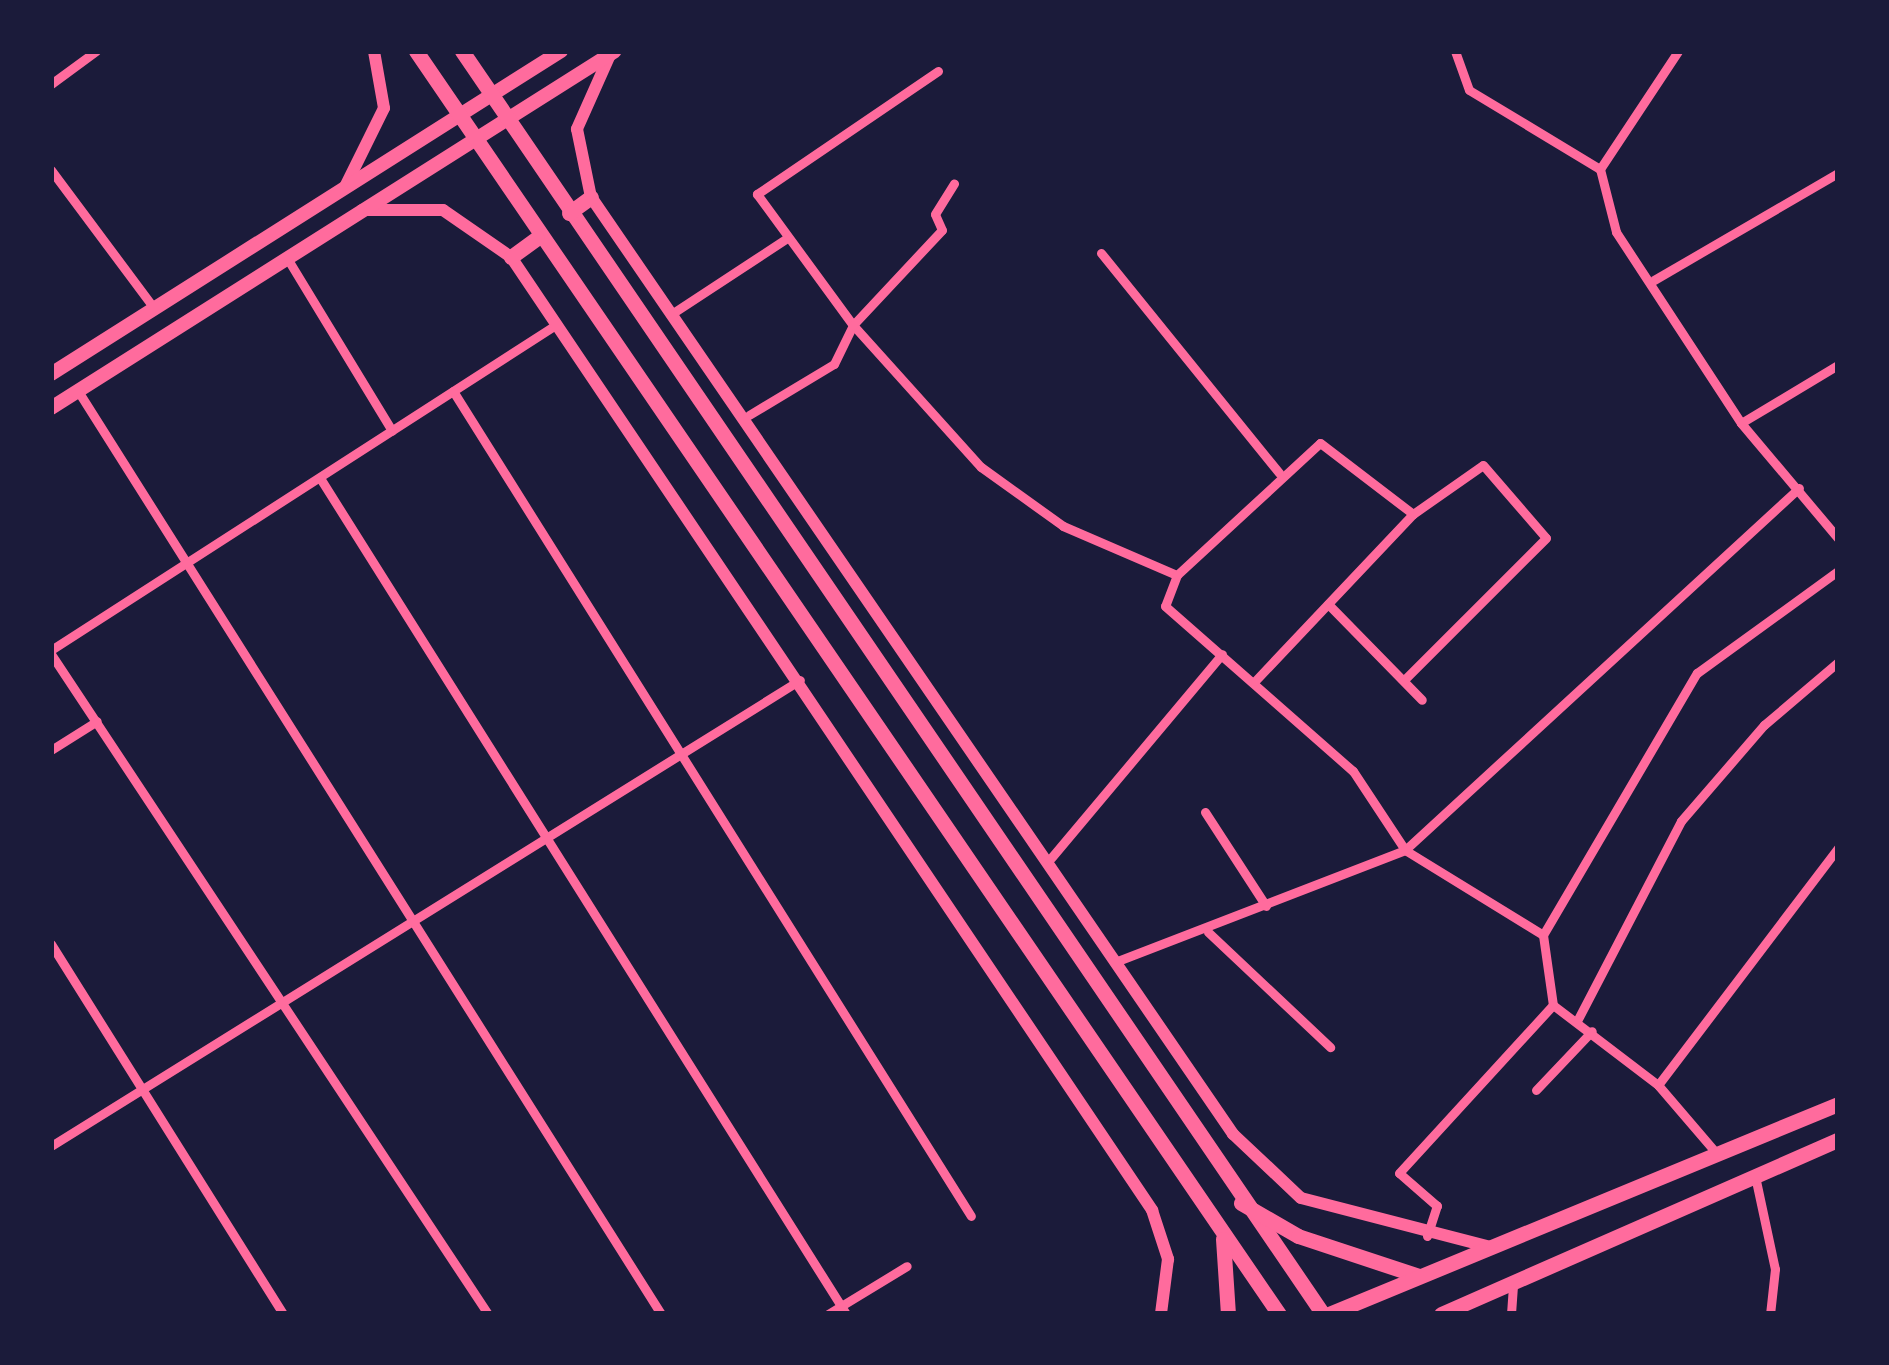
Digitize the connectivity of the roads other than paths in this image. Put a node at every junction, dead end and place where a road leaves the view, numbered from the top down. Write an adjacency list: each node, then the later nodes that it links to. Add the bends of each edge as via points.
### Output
1 (96, 51): 12 (street)
2 (374, 51): 21 (street, via 384,108)
3 (416, 51): 14 (main road)
4 (462, 51): 13 (main road)
5 (561, 51): 13 (main road)
6 (1455, 51): 10 (street)
7 (1471, 51): 10 (street)
8 (1678, 51): 17 (street)
9 (614, 52): 15 (main road); 22 (street, via 577,129)
10 (1461, 68): 17 (street, via 1469,90)
11 (938, 71): 26 (street, via 757,194)
12 (51, 84)
13 (491, 94): 14 (main road); 15 (main road)
14 (458, 116): 16 (main road); 21 (main road)
15 (505, 116): 16 (main road); 24 (main road)
16 (472, 137): 23 (main road); 25 (main road)
17 (1600, 169): 30 (street, via 1616,232)
18 (51, 170): 31 (street)
19 (1838, 173): 30 (street)
20 (954, 183): 34 (street, via 934,214 942,230)
21 (345, 187): 31 (main road)
22 (592, 196): 24 (main road); 32 (street)
23 (355, 211): 28 (street, via 443,210); 29 (main road)
24 (569, 213): 86 (main road)
25 (537, 238): 28 (main road); 89 (main road)
26 (787, 238): 32 (street); 34 (street)
27 (1101, 253): 43 (street)
28 (512, 257): 33 (street)
29 (287, 258): 37 (main road); 42 (street)
30 (1654, 280): 41 (street)
31 (154, 308): 36 (main road)
32 (676, 311): 40 (street)
33 (557, 323): 38 (street); 55 (street)
34 (853, 325): 40 (street, via 834,364); 50 (street, via 981,467 1063,526)
35 (1838, 365): 41 (street)
36 (51, 374)
37 (78, 391): 39 (main road); 48 (street)
38 (453, 391): 42 (street); 61 (street)
39 (51, 408)
40 (749, 415): 66 (street)
41 (1741, 422): 45 (street)
42 (392, 431): 44 (street)
43 (1279, 473): 46 (street, via 1328,444); 50 (street)
44 (320, 478): 48 (street); 63 (street)
45 (1798, 488): 47 (street); 65 (street)
46 (1413, 514): 51 (street); 56 (street, via 1483,465 1546,538)
47 (1836, 530)
48 (187, 563): 52 (street); 68 (street)
49 (1838, 572): 70 (street, via 1696,673)
50 (1177, 574): 53 (street, via 1165,606)
51 (1328, 604): 56 (street); 57 (street)
52 (51, 652): 59 (street)
53 (1222, 654): 57 (street); 66 (street)
54 (1838, 662): 75 (street, via 1764,724 1681,821)
55 (800, 680): 61 (street); 100 (street, via 1152,1210 1168,1258)
56 (1404, 680): 58 (street)
57 (1255, 681): 65 (street, via 1353,772)
58 (1422, 700)
59 (97, 721): 60 (street); 74 (street)
60 (51, 750)
61 (684, 753): 63 (street); 87 (street)
62 (1205, 812): 67 (street)
63 (549, 838): 68 (street); 94 (street)
64 (1838, 848): 78 (street)
65 (1405, 850): 67 (street); 70 (street)
66 (1052, 858): 72 (street)
67 (1266, 906): 69 (street)
68 (416, 922): 74 (street); 98 (street)
69 (1208, 932): 72 (street); 77 (street)
70 (1543, 935): 73 (street)
71 (51, 944): 79 (street)
72 (1115, 962): 88 (street, via 1272,1174 1347,1217)
73 (1553, 1005): 75 (street); 88 (street, via 1399,1173 1437,1206)
74 (281, 1007): 79 (street); 95 (street)
75 (1578, 1019): 76 (street)
76 (1592, 1031): 78 (street); 80 (street)
77 (1330, 1047)
78 (1658, 1085): 84 (street)
79 (138, 1089): 83 (street); 97 (street)
80 (1536, 1090)
81 (1838, 1104): 84 (main road)
82 (1838, 1140): 85 (main road)
83 (51, 1146)
84 (1718, 1155): 90 (main road)
85 (1755, 1176): 93 (main road); 105 (street, via 1774,1269)
86 (1241, 1203): 92 (main road, via 1298,1236); 103 (main road)
87 (971, 1216)
88 (1426, 1236): 90 (street)
89 (1223, 1239): 101 (main road); 102 (main road)
90 (1491, 1247): 92 (main road)
91 (907, 1266): 94 (street)
92 (1419, 1276): 103 (main road)
93 (1513, 1279): 96 (main road); 104 (street)
94 (843, 1310): 99 (street)
95 (482, 1312)
96 (1444, 1313)
97 (284, 1314)
98 (661, 1314)
99 (828, 1314)
100 (1161, 1314)
101 (1228, 1314)
102 (1279, 1314)
103 (1326, 1314)
104 (1511, 1314)
105 (1769, 1314)

